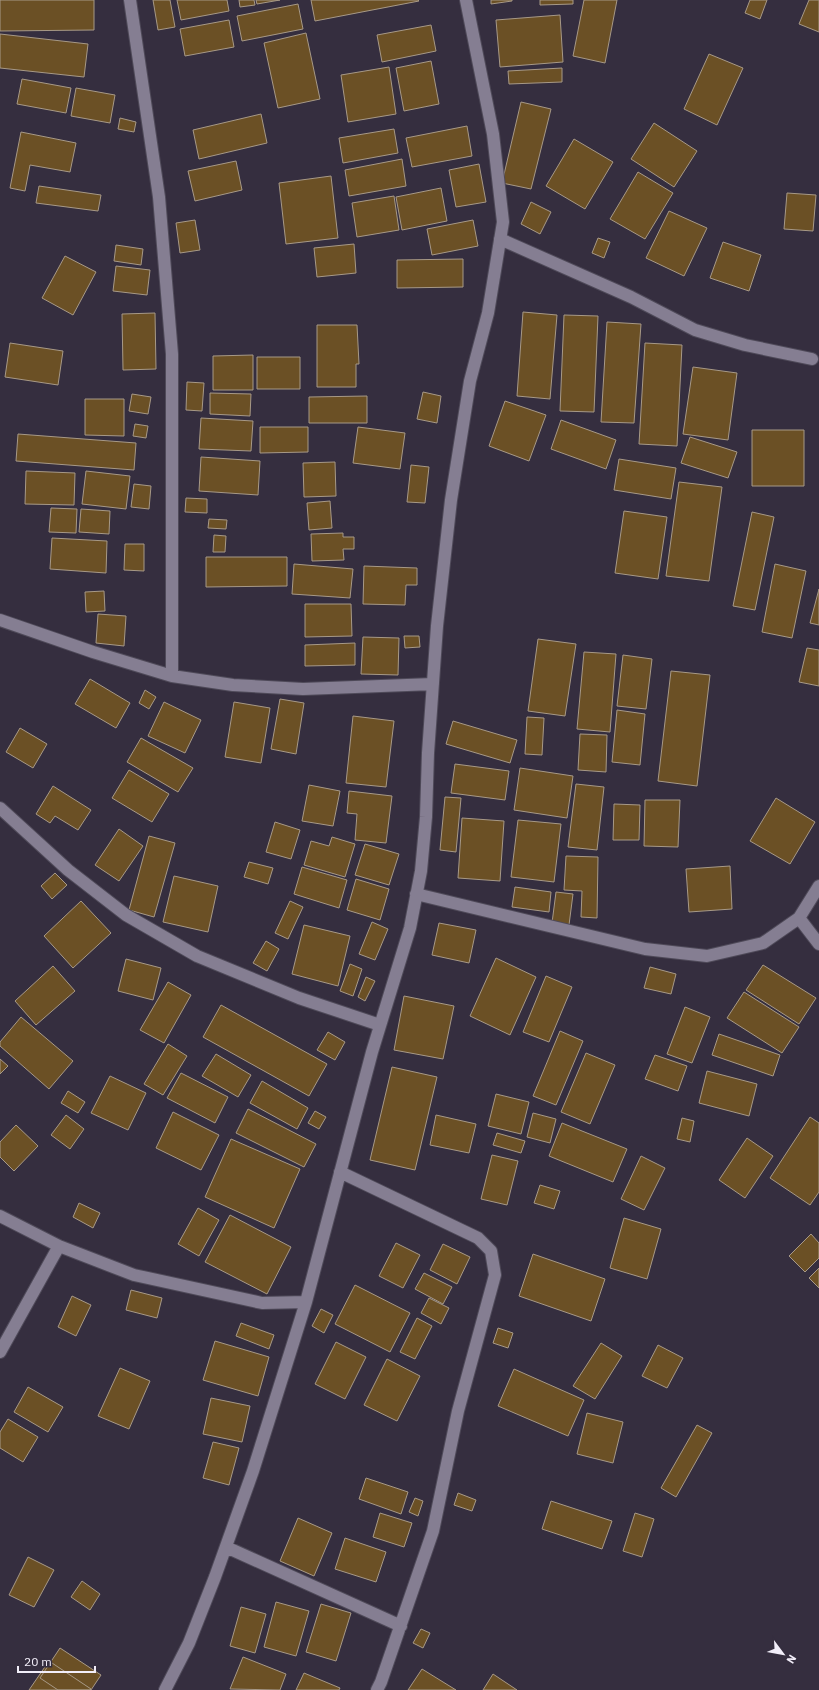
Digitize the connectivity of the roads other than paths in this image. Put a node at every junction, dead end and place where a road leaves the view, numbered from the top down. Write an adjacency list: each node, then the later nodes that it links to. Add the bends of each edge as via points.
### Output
1 (130, 0): 6 (street, via 159,197 172,354)
2 (466, 0): 3 (street, via 493,134 503,222)
3 (500, 239): 4 (street, via 631,297 695,330 745,345); 7 (street, via 488,313 470,381 452,493)
4 (812, 359)
5 (0, 620): 6 (street)
6 (172, 676): 7 (street, via 233,685 303,689)
7 (433, 684): 10 (street, via 426,817)
8 (3, 816): 13 (street, via 126,914 197,956 299,998)
9 (819, 886): 11 (street)
10 (416, 894): 11 (street, via 645,949 707,956 763,944); 13 (street, via 410,928)
11 (799, 918): 12 (street)
12 (819, 944)
13 (380, 1025): 14 (street)
14 (340, 1172): 17 (street); 20 (street, via 478,1238 491,1251 495,1275 458,1411 433,1531)
15 (0, 1216): 16 (street)
16 (59, 1246): 17 (street, via 134,1275 262,1303); 18 (street)
17 (306, 1302): 19 (street, via 253,1471)
18 (0, 1352)
19 (226, 1547): 20 (street); 21 (street, via 189,1643)
20 (401, 1626): 22 (street)
21 (164, 1690)
22 (377, 1690)

